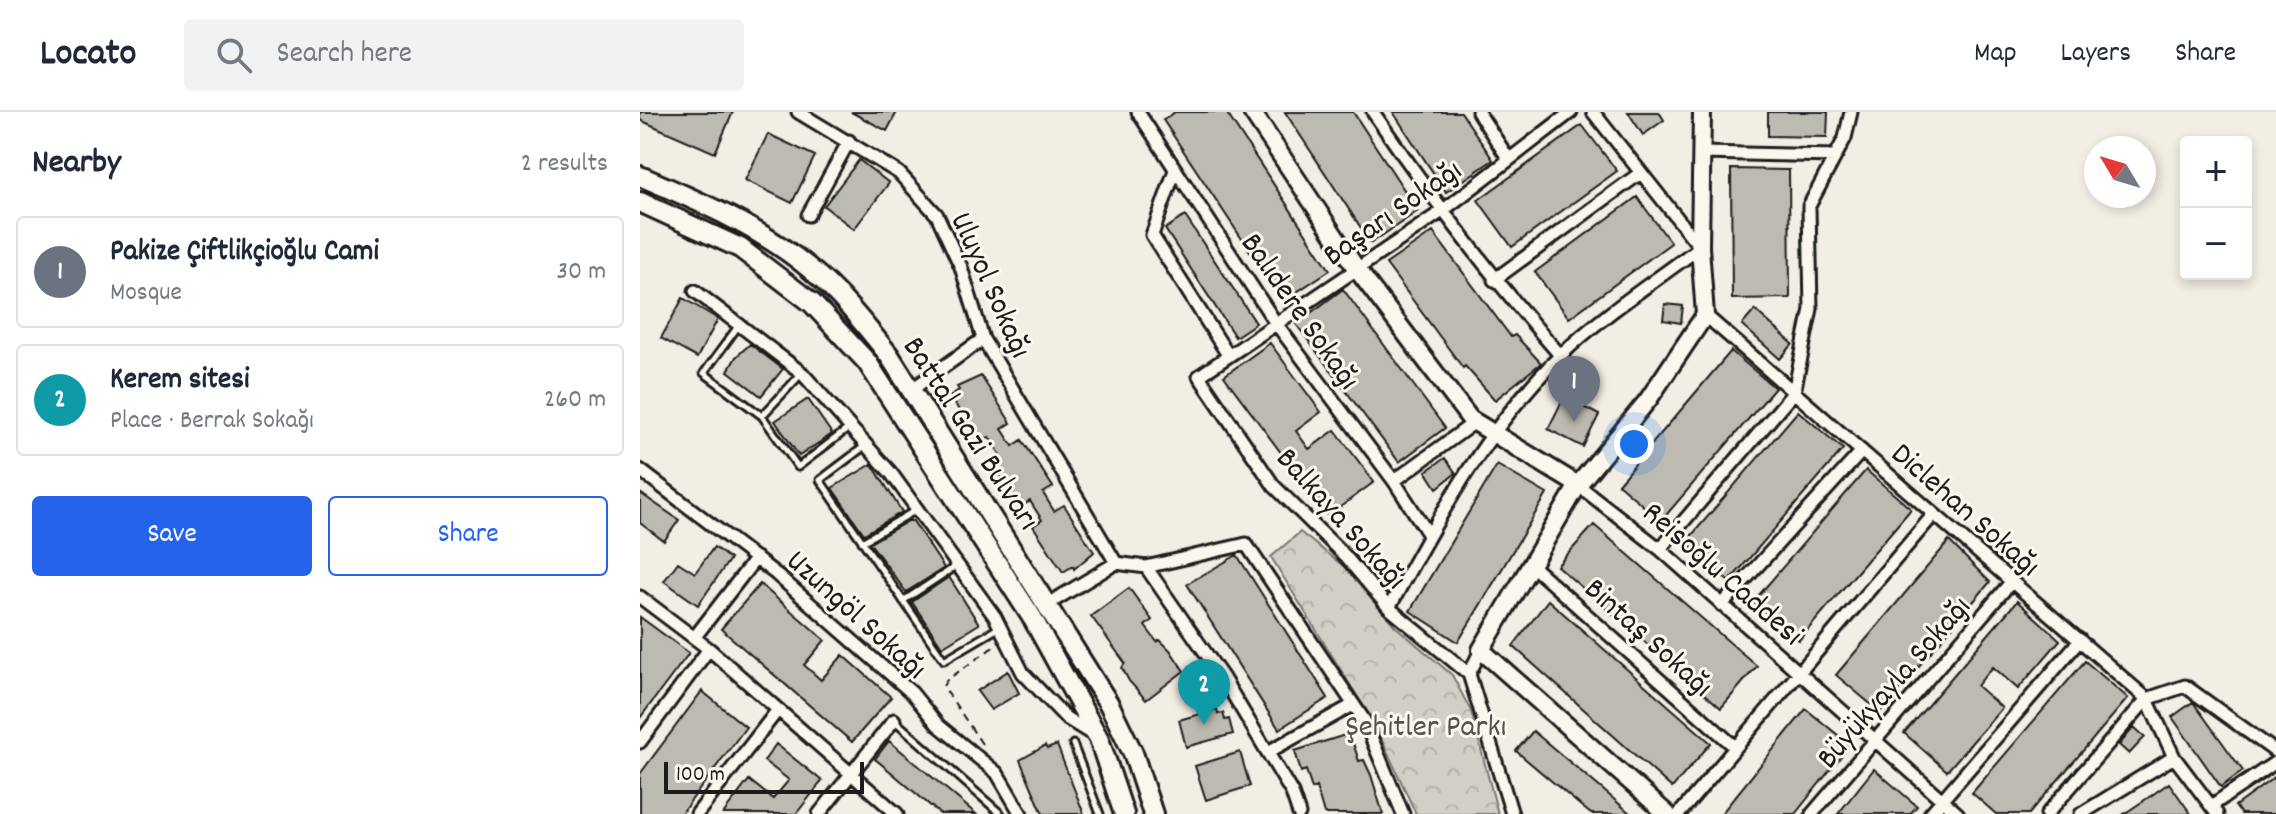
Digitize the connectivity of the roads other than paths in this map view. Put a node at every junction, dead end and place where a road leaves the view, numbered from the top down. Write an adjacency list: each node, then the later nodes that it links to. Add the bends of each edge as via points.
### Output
1 (798, 112): 10 (street, Uluyol Sokağı)
2 (1138, 112): 14 (street, Balıdere Sokağı)
3 (1252, 112): 21 (street, Reisoğlu Caddesi)
4 (1373, 112): 18 (street)
5 (1478, 112): 13 (street)
6 (1571, 112): 13 (street, Başarı Sokağı)
7 (1593, 112): 15 (street)
8 (1702, 112): 11 (street)
9 (1851, 112): 12 (street)
10 (849, 141): 19 (street); 27 (street, Uluyol Sokağı, via 899,173 937,215 961,267)
11 (1702, 153): 12 (street); 20 (street)
12 (1835, 156): 33 (street, via 1809,206 1811,309)
13 (1508, 158): 18 (street, Başarı Sokağı)
14 (1175, 170): 25 (street, Balıdere Sokağı); 28 (street, via 1152,235)
15 (1639, 174): 20 (street); 22 (street)
16 (640, 176): 32 (main road, Battal Gazi Bulvarı, via 757,231 809,268 855,313)
17 (640, 202): 70 (main road, Battal Gazi Bulvarı, via 740,248 812,303 867,362 1033,619)
18 (1441, 212): 21 (street, Başarı Sokağı); 22 (street)
19 (808, 215)
20 (1700, 247): 24 (street); 29 (street)
21 (1356, 268): 25 (street, Başarı Sokağı); 35 (street, Reisoğlu Caddesi)
22 (1494, 280): 29 (street)
23 (695, 291): 26 (street)
24 (1705, 315): 33 (street, Diclehan Sokağı); 42 (street, via 1648,400)
25 (1275, 322): 28 (street, Başarı Sokağı); 41 (street, Balıdere Sokağı)
26 (739, 324): 30 (street); 34 (lane, via 704,373)
27 (983, 339): 32 (street); 49 (street, Uluyol Sokağı)
28 (1228, 355): 31 (street, Başarı Sokağı)
29 (1560, 355): 37 (street)
30 (802, 373): 34 (lane); 36 (street)
31 (1199, 376): 58 (street, Balkaya Sokağı, via 1274,486)
32 (911, 390): 56 (main road, Battal Gazi Bulvarı)
33 (1794, 392): 39 (street, Diclehan Sokağı); 47 (street)
34 (762, 416): 36 (lane, via 798,467)
35 (1475, 422): 37 (street, Reisoğlu Caddesi); 41 (street)
36 (850, 427): 38 (street)
37 (1493, 433): 42 (street, Reisoğlu Caddesi); 45 (street)
38 (866, 445): 43 (street); 46 (lane, via 820,480)
39 (1862, 451): 44 (street, Diclehan Sokağı); 57 (street)
40 (640, 470): 48 (street, Uzungöl Sokağı)
41 (1394, 481): 45 (street, Balıdere Sokağı)
42 (1578, 485): 47 (street, Reisoğlu Caddesi); 51 (street)
43 (917, 509): 46 (lane); 50 (street)
44 (1934, 514): 53 (street, Diclehan Sokağı); 64 (street)
45 (1429, 535): 58 (street)
46 (862, 542): 55 (lane)
47 (1660, 549): 57 (street, Reisoğlu Caddesi)
48 (756, 558): 60 (street); 87 (street, Uzungöl Sokağı, via 997,773)
49 (1116, 563): 52 (street); 56 (street)
50 (957, 565): 55 (lane); 59 (street)
51 (1531, 565): 63 (street); 74 (street, Bintaş Sokağı)
52 (1146, 567): 67 (street, via 1246,544); 75 (street)
53 (2012, 581): 61 (street, Diclehan Sokağı); 71 (street, Büyükyayla Sokağı)
54 (640, 597): 60 (street)
55 (903, 601): 59 (lane, via 944,660)
56 (1048, 604): 90 (main road, Battal Gazi Bulvarı, via 1109,704 1133,753)
57 (1722, 605): 64 (street, Reisoğlu Caddesi)
58 (1389, 608): 65 (street, Balkaya Sokağı)
59 (1003, 633): 70 (street, via 1023,673 1066,718)
60 (694, 638): 62 (street)
61 (2080, 640): 66 (street, Diclehan Sokağı); 80 (street)
62 (709, 649): 68 (street); 72 (street)
63 (1481, 650): 65 (street); 94 (street)
64 (1797, 673): 71 (street, Reisoğlu Caddesi); 74 (street)
65 (1469, 674): 93 (street)
66 (2147, 699): 76 (street, via 2185,686); 77 (street, Diclehan Sokağı); 99 (street)
67 (1353, 705): 75 (street); 92 (street)
68 (777, 711): 79 (street); 83 (street)
69 (894, 720): 79 (street); 86 (lane)
70 (1099, 739): 89 (main road, Battal Gazi Bulvarı)
71 (1874, 741): 80 (street, Reisoğlu Caddesi); 96 (street, Büyükyayla Sokağı)
72 (640, 742)
73 (1073, 744): 88 (lane)
74 (1735, 747): 95 (street)
75 (1268, 752): 91 (street)
76 (2276, 752)
77 (2174, 757): 81 (street); 82 (street, Diclehan Sokağı)
78 (2276, 762): 82 (street)
79 (850, 775): 84 (street); 85 (street)
80 (1942, 800): 97 (street); 98 (street, Reisoğlu Caddesi)
81 (2099, 810): 100 (street)
82 (2214, 810)
83 (697, 814)
84 (819, 814)
85 (897, 814)
86 (1001, 814)
87 (1021, 814)
88 (1100, 814)
89 (1124, 814)
90 (1153, 814)
91 (1299, 814)
92 (1403, 814)
93 (1512, 814)
94 (1667, 814)
95 (1679, 814)
96 (1812, 814)
97 (1930, 814)
98 (1958, 814)
99 (2047, 814)
100 (2081, 814)

